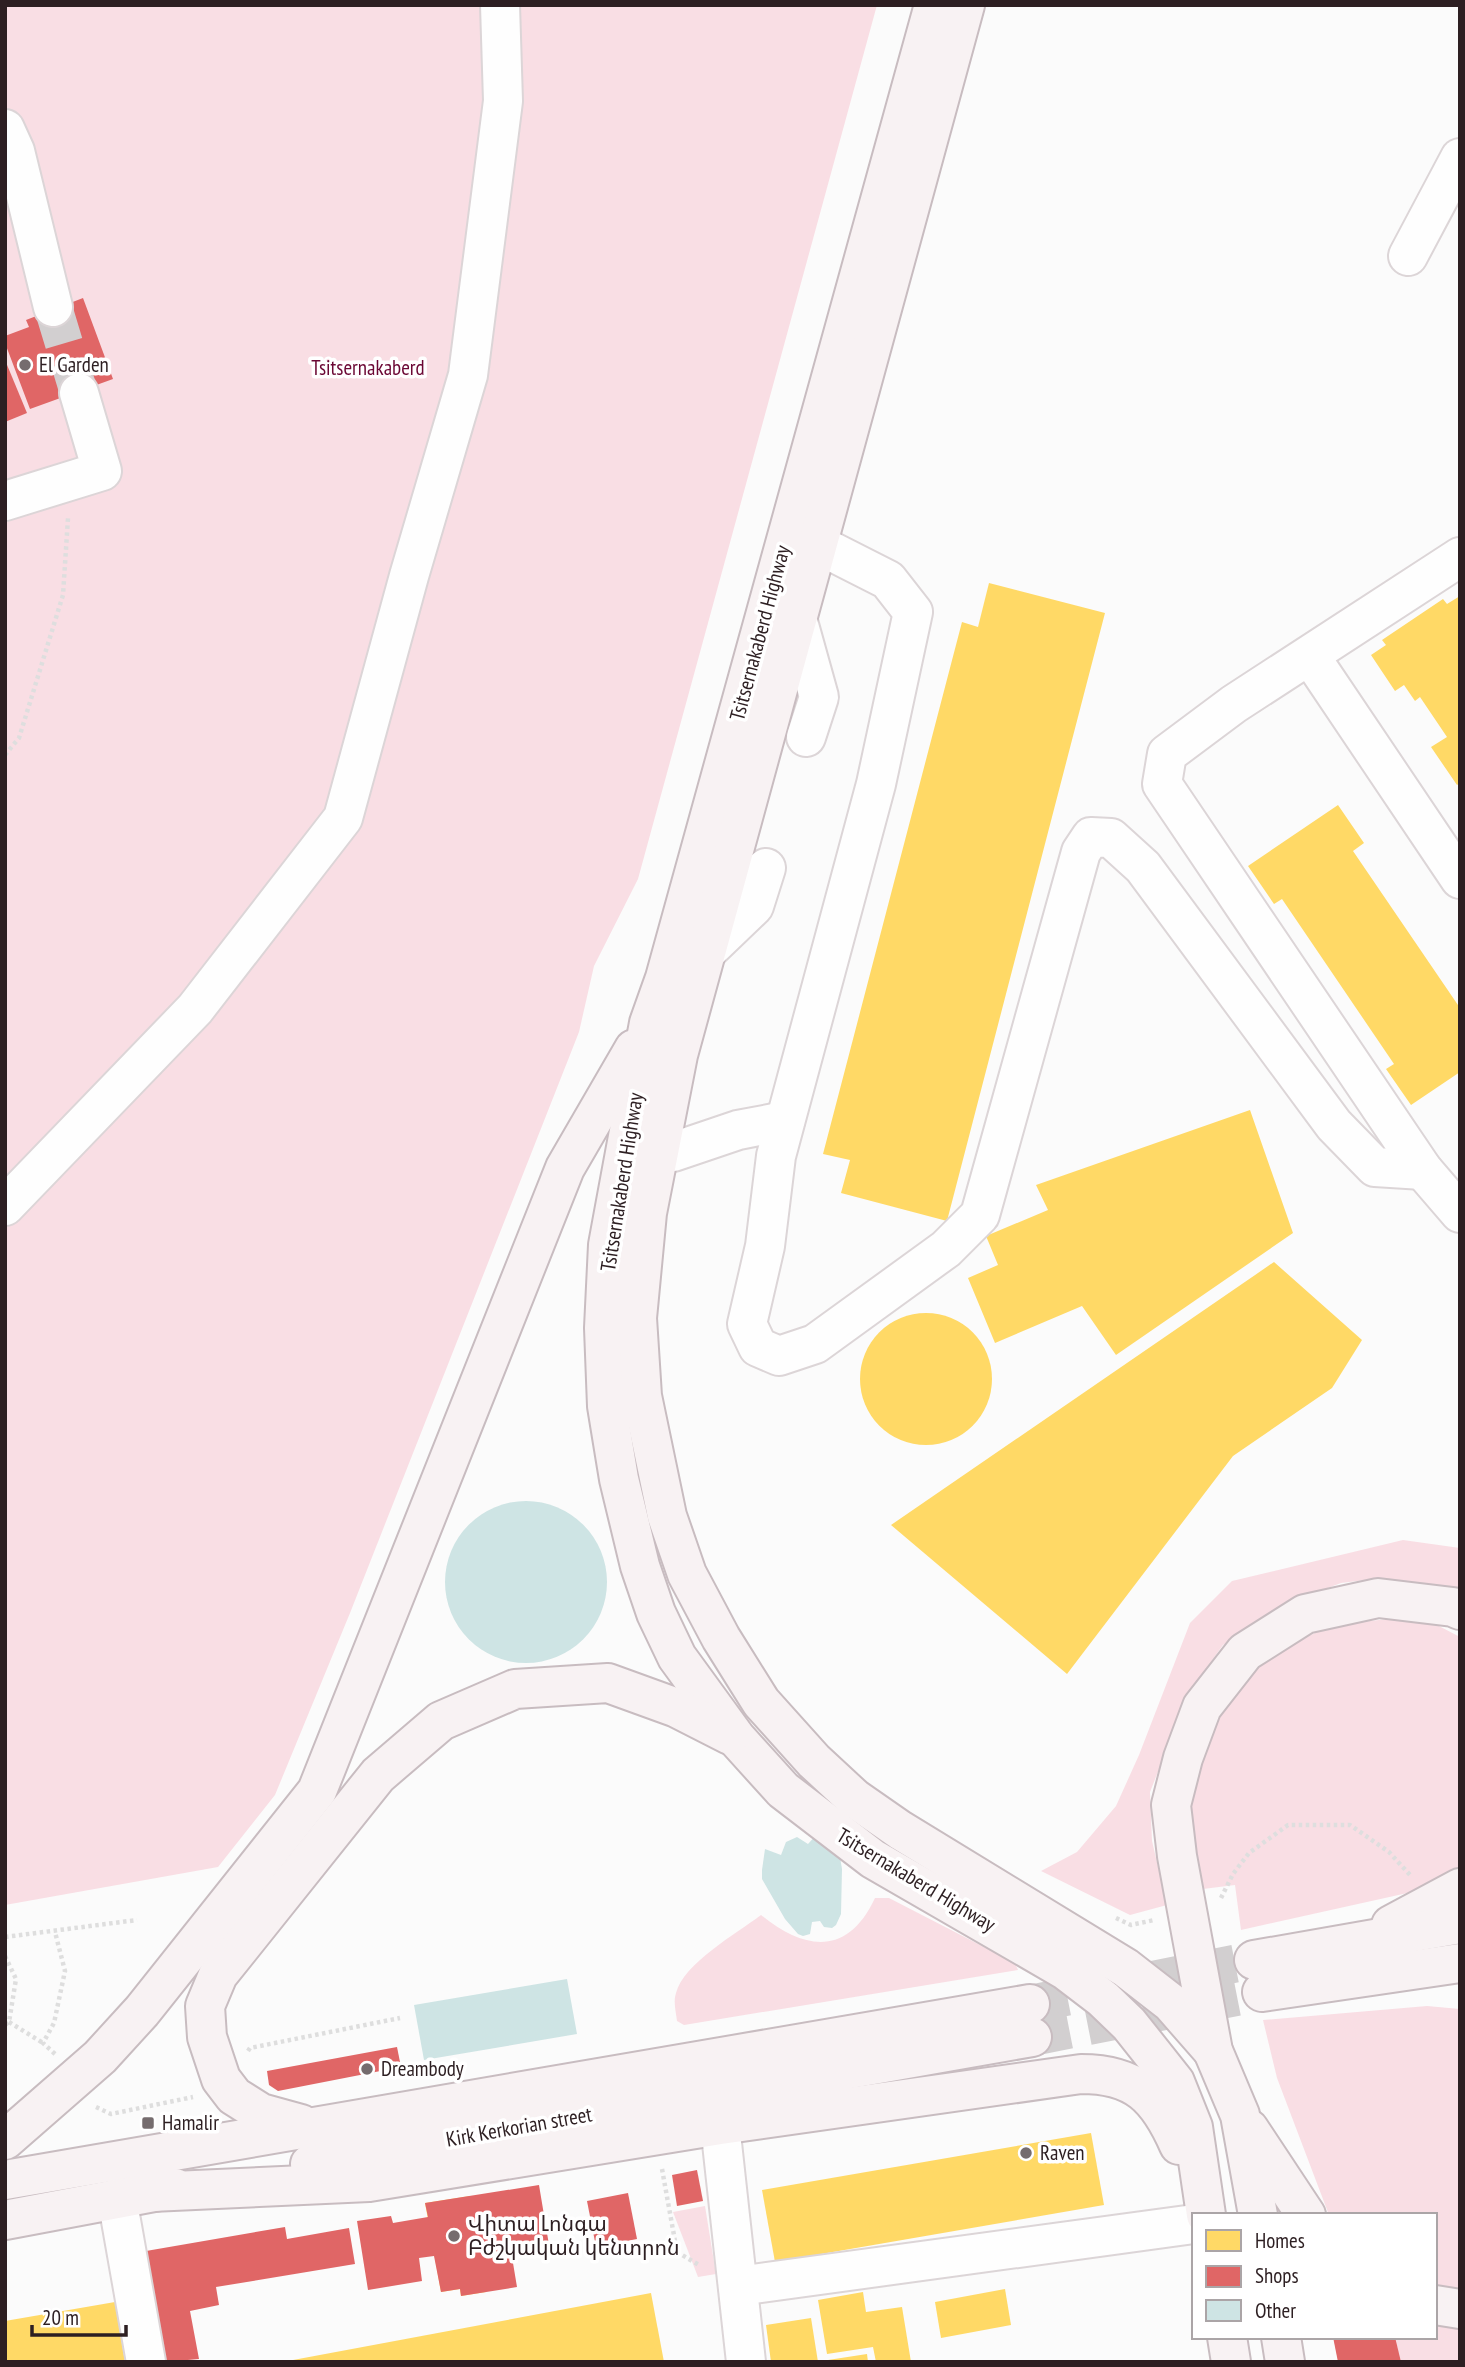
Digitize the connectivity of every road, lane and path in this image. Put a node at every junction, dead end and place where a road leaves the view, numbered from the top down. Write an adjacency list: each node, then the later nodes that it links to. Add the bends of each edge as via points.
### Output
1 (500, 5): 24 (street, via 503,102 468,375 343,818 195,1009)
2 (934, 5): 20 (main road, Tsitsernakaberd Highway)
3 (965, 5): 11 (main road, Tsitsernakaberd Highway)
4 (5, 129): 7 (street, via 15,151)
5 (1460, 158): 6 (street)
6 (1408, 256)
7 (53, 307)
8 (79, 393): 9 (street, via 102,471)
9 (71, 482): 10 (street); 16 (path, via 63,595 19,738)
10 (5, 501)
11 (817, 544): 13 (main road, Tsitsernakaberd Highway); 21 (street, via 888,580 913,612 876,784)
12 (1460, 557): 14 (street)
13 (797, 618): 15 (street, via 819,697); 19 (main road, Tsitsernakaberd Highway)
14 (1310, 656): 18 (street); 23 (street, via 1167,754 1162,784)
15 (806, 737)
16 (5, 755)
17 (766, 869): 19 (street, via 754,906)
18 (1460, 879)
19 (706, 952): 43 (main road, Tsitsernakaberd Highway, via 678,1055 647,1213 637,1318 642,1396 653,1453 667,1516 687,1574 761,1702 854,1798 1126,1968 1171,2003)
20 (649, 1023): 27 (main road, Tsitsernakaberd Highway, via 608,1245 607,1406 619,1479 656,1613 677,1657); 51 (main road, via 565,1168 317,1791 142,2011 100,2057)
21 (785, 1121): 22 (street, via 738,1130); 23 (street, via 747,1324 758,1347 779,1356 815,1344 946,1250 980,1215 1081,852 1091,837 1111,838 1143,867 1334,1125 1375,1167)
22 (673, 1152)
23 (1423, 1170): 25 (street)
24 (5, 1206)
25 (1460, 1213)
26 (1460, 1610): 43 (main road, via 1378,1598 1305,1614 1245,1653 1202,1707 1171,1805)
27 (736, 1738): 50 (main road, via 677,1708 608,1683 515,1689 440,1721 378,1774 218,1975 205,2006 206,2037 221,2079 234,2096 261,2113); 55 (main road, Tsitsernakaberd Highway, via 783,1790 842,1837 1065,1970 1129,2024 1175,2082 1193,2127)
28 (1419, 1884): 30 (path, via 1389,1852 1350,1825 1288,1825 1249,1853)
29 (1460, 1888): 36 (main road)
30 (1218, 1905)
31 (137, 1920): 33 (path)
32 (1460, 1924): 36 (main road)
33 (55, 1932): 34 (path); 42 (path, via 65,1971 54,2023)
34 (5, 1937)
35 (5, 1956): 41 (path, via 16,1979)
36 (1369, 1958): 37 (main road); 38 (main road); 39 (main road)
37 (1460, 1963)
38 (1258, 1976)
39 (1460, 1984)
40 (400, 2018): 44 (path, via 250,2048)
41 (7, 2024): 42 (path)
42 (43, 2043): 45 (path)
43 (1213, 2051): 48 (main road)
44 (246, 2056)
45 (63, 2061)
46 (201, 2095): 47 (path, via 111,2114)
47 (89, 2104)
48 (1240, 2115): 56 (main road); 57 (main road)
49 (720, 2125): 54 (main road, via 369,2182); 55 (main road, via 1100,2074 1131,2083 1159,2107); 60 (street)
50 (310, 2126): 53 (main road, Kirk Kerkorian street); 54 (main road, Kirk Kerkorian street, via 1031,2020)
51 (5, 2140)
52 (661, 2161): 60 (path, via 677,2252)
53 (5, 2179)
54 (134, 2195): 58 (main road, Kirk Kerkorian street); 65 (street)
55 (1203, 2201)
56 (1258, 2213)
57 (1305, 2213)
58 (5, 2220)
59 (1192, 2224): 60 (street)
60 (738, 2286): 66 (street)
61 (1437, 2305): 62 (main road)
62 (1460, 2309)
63 (1227, 2339): 67 (main road)
64 (1281, 2339): 68 (main road)
65 (146, 2362)
66 (746, 2362)
67 (1231, 2362)
68 (1285, 2362)

